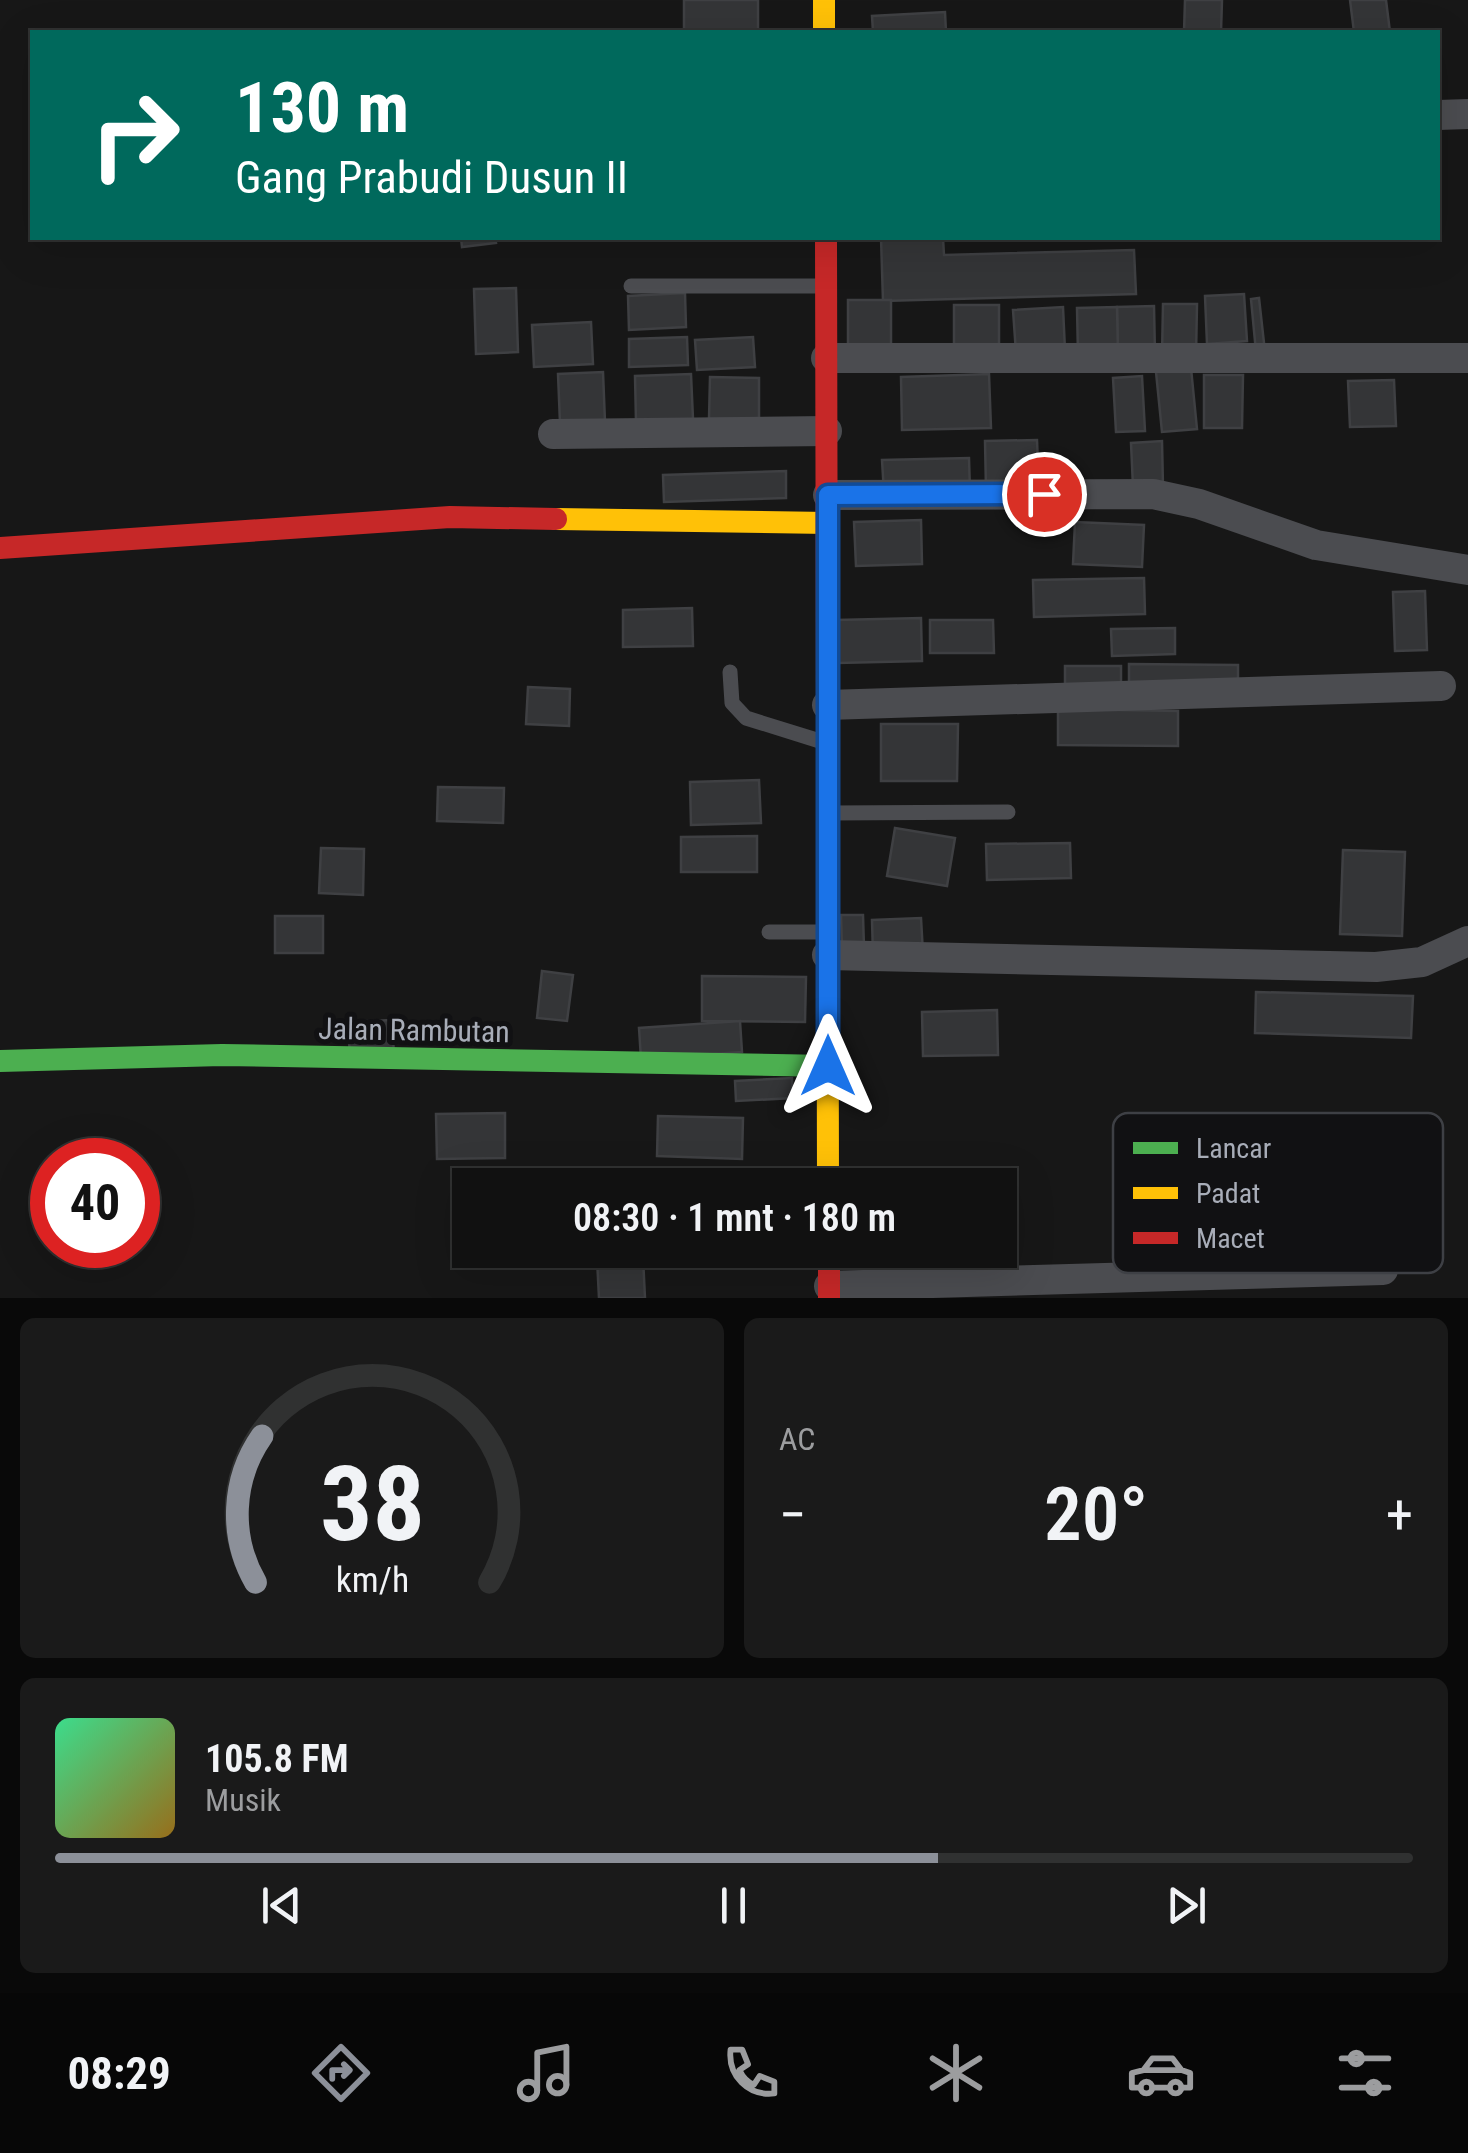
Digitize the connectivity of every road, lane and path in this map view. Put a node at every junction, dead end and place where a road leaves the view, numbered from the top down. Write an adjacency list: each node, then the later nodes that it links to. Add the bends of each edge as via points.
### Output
1 (824, 0): 2 (street)
2 (824, 30)
3 (1468, 114): 4 (street)
4 (1440, 115)
5 (826, 240): 7 (street)
6 (630, 286): 7 (lane)
7 (826, 286): 8 (street)
8 (826, 358): 9 (street); 10 (street)
9 (1468, 358)
10 (827, 430): 11 (street); 12 (street)
11 (553, 434)
12 (828, 509): 13 (street, via 450,517); 14 (street, via 1152,494 1316,545); 17 (street)
13 (0, 548)
14 (1468, 570)
15 (730, 672): 18 (lane, via 732,702 746,718)
16 (1441, 686): 17 (street)
17 (827, 706): 18 (street)
18 (827, 743): 20 (street)
19 (1008, 812): 20 (lane)
20 (826, 813): 23 (street)
21 (769, 932): 23 (lane)
22 (1468, 941): 23 (street, via 1422,962 1376,967)
23 (827, 944): 25 (street)
24 (0, 1060): 25 (street, Jalan Rambutan, via 222,1054)
25 (828, 1066): 26 (street)
26 (828, 1168)
27 (1307, 1273): 28 (street)
28 (829, 1292)

